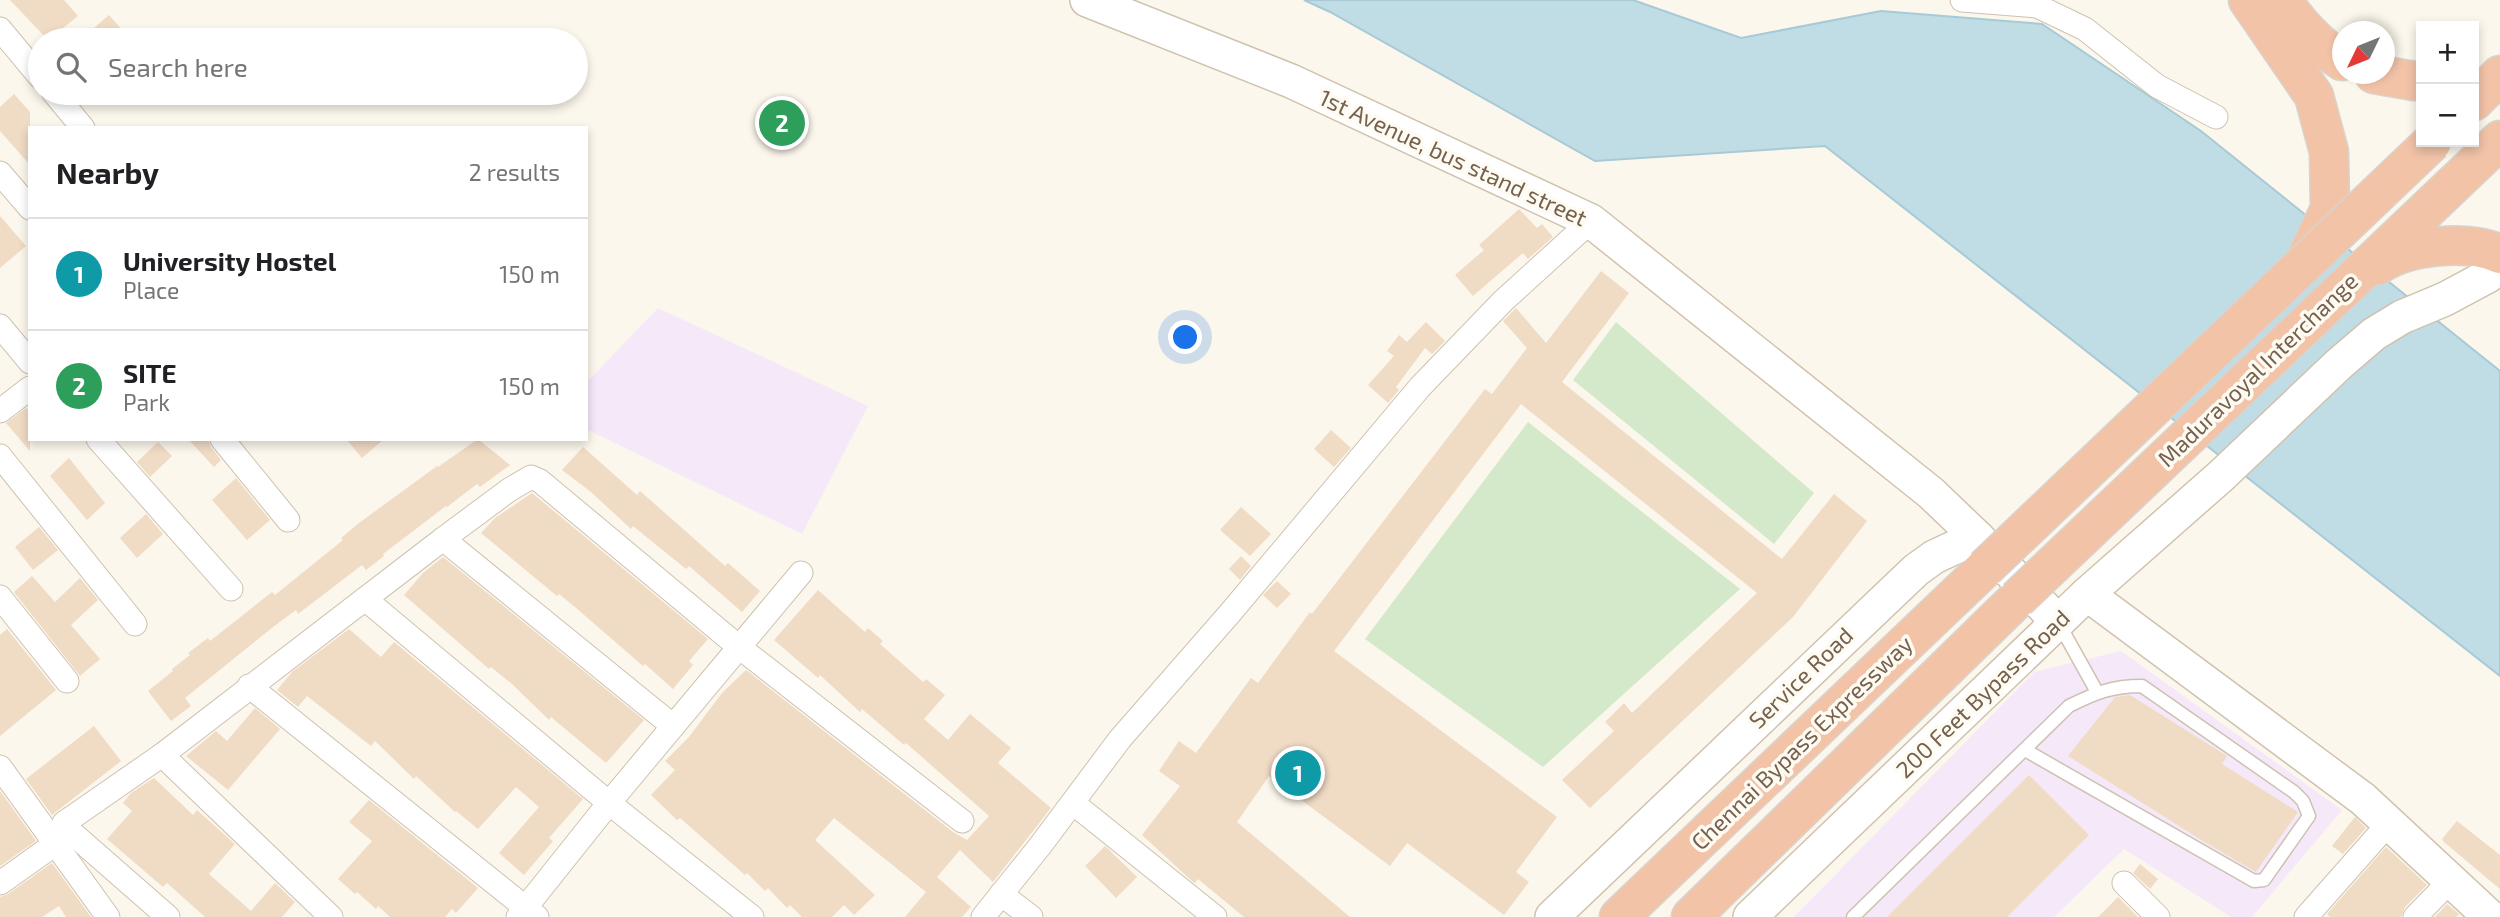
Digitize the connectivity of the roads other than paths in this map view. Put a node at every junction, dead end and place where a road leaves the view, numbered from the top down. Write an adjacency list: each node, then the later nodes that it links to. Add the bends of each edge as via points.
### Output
1 (1087, 0): 20 (street, 1st Avenue, bus stand street, via 1291,81)
2 (1962, 0): 14 (street, via 2037,6 2085,29 2157,86)
3 (2248, 0): 22 (highway, bridge, via 2314,96 2329,152 2330,209)
4 (2282, 0): 6 (highway, via 2300,27)
5 (0, 29): 7 (street)
6 (2332, 54)
7 (28, 63)
8 (2500, 73): 9 (highway); 12 (highway)
9 (2479, 74)
10 (2395, 78): 11 (highway)
11 (2416, 81)
12 (2479, 96)
13 (64, 105): 15 (street)
14 (2216, 117)
15 (81, 126)
16 (2500, 140): 23 (highway, Maduravoyal Interchange)
17 (2427, 147): 22 (highway, Maduravoyal Interchange, bridge)
18 (0, 173): 19 (street)
19 (28, 206)
20 (1591, 221): 33 (street, 1st Avenue, bus stand street, via 1931,493); 51 (street, via 1503,301 1420,387 1121,739)
21 (2500, 257): 23 (highway, via 2465,246 2415,249 2391,256); 36 (street, 200 Feet Bypass Road, via 2488,276 2374,334)
22 (2300, 270): 33 (highway, Maduravoyal Interchange, bridge)
23 (2337, 295): 39 (highway, Maduravoyal Interchange, bridge)
24 (0, 326): 25 (street)
25 (28, 360)
26 (28, 390): 27 (street)
27 (0, 411)
28 (100, 441): 35 (street)
29 (224, 441): 31 (street)
30 (0, 456): 41 (street)
31 (288, 520)
32 (443, 539): 38 (street); 42 (street, via 531,477); 46 (street)
33 (1981, 553): 40 (street); 68 (street, Service Road, via 1934,557 1916,570); 69 (highway, Chennai Bypass Expressway)
34 (801, 573): 42 (street)
35 (231, 589)
36 (2087, 594): 40 (street, 200 Feet Bypass Road); 53 (street)
37 (0, 597): 43 (street)
38 (365, 599): 44 (street); 50 (street)
39 (2017, 599): 70 (highway, Chennai Bypass Expressway)
40 (2058, 622): 45 (lane); 71 (street, 200 Feet Bypass Road)
41 (135, 624)
42 (739, 647): 46 (street); 52 (street)
43 (67, 681)
44 (249, 686): 48 (street); 60 (street)
45 (2097, 692): 47 (lane, via 2069,706); 47 (lane, via 2119,685 2141,686 2303,802 2309,816 2264,880 2242,876)
46 (673, 726): 50 (street)
47 (2025, 750): 72 (lane)
48 (162, 755): 62 (street, via 64,826); 63 (street)
49 (3, 778): 54 (street)
50 (610, 803): 60 (street); 64 (street)
51 (1073, 803): 58 (street); 67 (street)
52 (962, 821)
53 (2389, 823): 55 (street); 59 (street)
54 (55, 844): 56 (street); 61 (street)
55 (2452, 879): 74 (street); 75 (street)
56 (0, 883)
57 (2124, 883): 73 (street)
58 (1001, 894): 65 (street); 66 (street)
59 (2316, 913)
60 (527, 914)
61 (108, 917)
62 (168, 917)
63 (331, 917)
64 (752, 917)
65 (983, 917)
66 (1031, 917)
67 (1214, 917)
68 (1552, 917)
69 (1619, 917)
70 (1690, 917)
71 (1750, 917)
72 (1853, 917)
73 (2158, 917)
74 (2415, 917)
75 (2490, 917)

